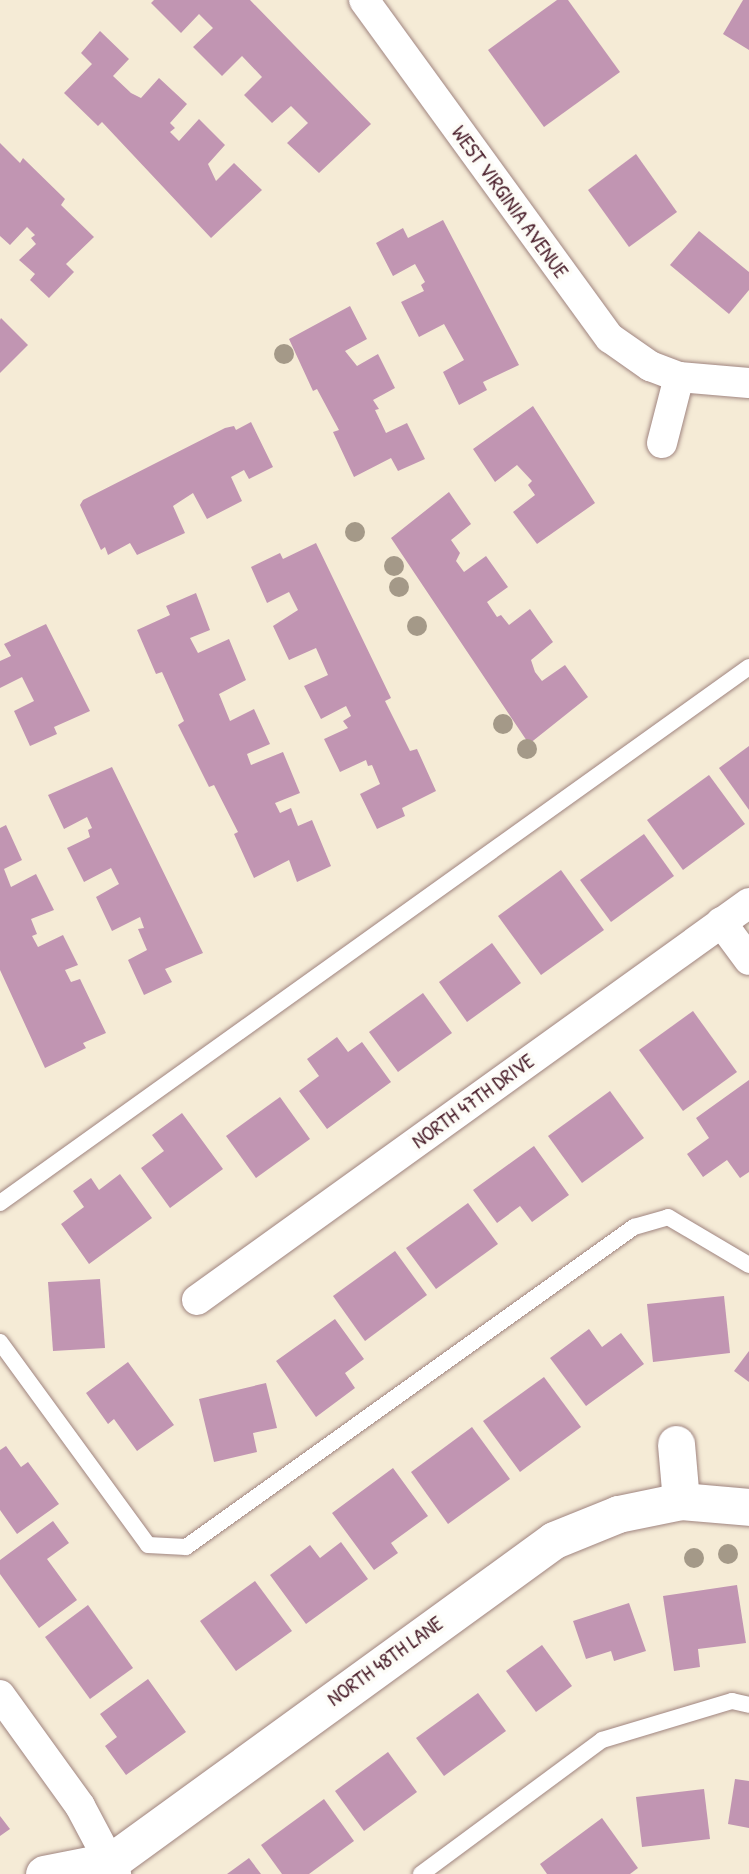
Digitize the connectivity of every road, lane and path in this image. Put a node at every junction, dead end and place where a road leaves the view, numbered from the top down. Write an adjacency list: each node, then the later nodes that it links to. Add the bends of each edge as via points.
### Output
1 (364, 0): 2 (street, WEST VIRGINIA AVENUE, via 610,338 650,366)
2 (679, 377): 3 (street, WEST VIRGINIA AVENUE); 4 (street)
3 (749, 383)
4 (662, 443)
5 (749, 667): 9 (lane)
6 (749, 902): 7 (street, NORTH 47TH DRIVE)
7 (721, 922): 8 (street); 11 (street, NORTH 47TH DRIVE)
8 (749, 960)
9 (0, 1203)
10 (749, 1265): 12 (lane, via 668,1217 634,1227 186,1547 148,1545)
11 (197, 1300)
12 (0, 1342)
13 (676, 1444): 14 (street)
14 (681, 1501): 15 (street, NORTH 48TH LANE); 18 (street, NORTH 48TH LANE, via 618,1514 554,1540)
15 (749, 1507)
16 (0, 1695): 18 (street, via 80,1806)
17 (749, 1704): 20 (lane, via 732,1701 602,1740)
18 (106, 1870): 19 (street, NORTH 48TH LANE)
19 (44, 1874)
20 (421, 1874)

